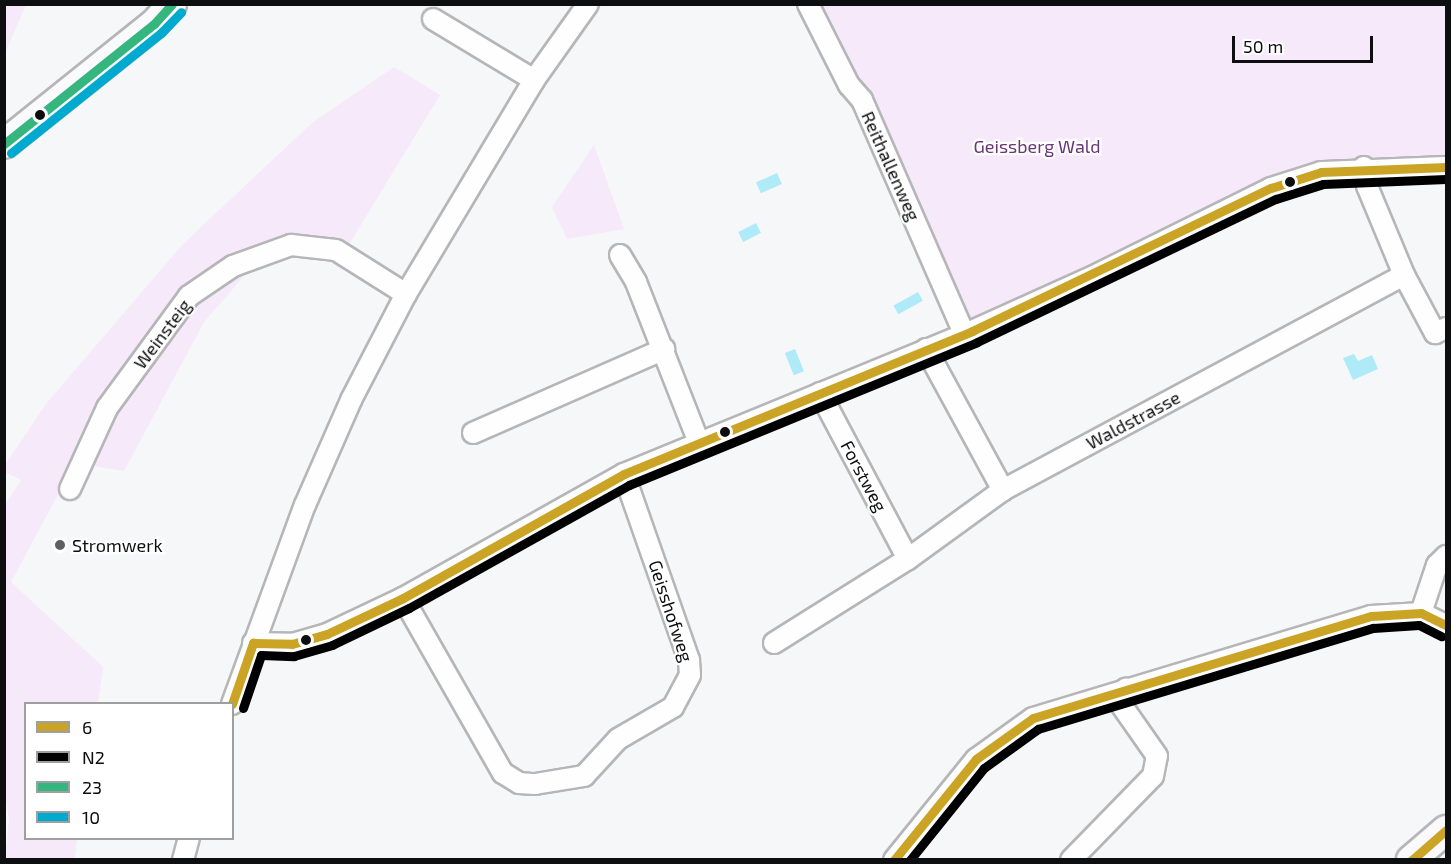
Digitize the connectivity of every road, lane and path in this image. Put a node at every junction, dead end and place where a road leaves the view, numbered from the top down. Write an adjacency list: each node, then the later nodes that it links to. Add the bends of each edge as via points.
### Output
1 (172, 4): 6 (street, via 154,24)
2 (588, 4): 5 (street)
3 (808, 4): 13 (street, Reithallenweg, via 849,85 862,100)
4 (433, 19): 5 (street)
5 (534, 80): 11 (street)
6 (4, 144)
7 (1364, 167): 8 (street); 10 (street, via 1367,186); 13 (street, via 1321,172 1271,188 1098,274)
8 (1446, 167)
9 (620, 255): 14 (street, via 636,282)
10 (1404, 275): 12 (street); 21 (street, Waldstrasse)
11 (406, 294): 20 (street, Weinsteig, via 336,250 291,245 233,266 189,296 175,314 107,408); 27 (street, via 351,400 309,496)
12 (1441, 331)
13 (964, 334): 15 (street)
14 (664, 349): 17 (street); 18 (street)
15 (926, 349): 16 (street); 21 (street)
16 (820, 393): 18 (street); 23 (street, Forstweg)
17 (473, 433)
18 (699, 442): 19 (street)
19 (624, 474): 24 (street); 24 (street, Geisshofweg, via 689,660 690,675 673,708 618,739 584,776 535,784 519,783 503,773)
20 (70, 489)
21 (1003, 490): 23 (street)
22 (1446, 556): 25 (street, via 1433,572)
23 (908, 559): 28 (street)
24 (403, 598): 27 (street, via 306,640 271,645)
25 (1421, 613): 26 (street); 29 (street, via 1371,616)
26 (1446, 625)
27 (253, 643): 30 (street)
28 (774, 643)
29 (1126, 688): 34 (street, via 1033,718 1009,734 955,781); 35 (street, via 1122,706 1158,756 1154,776)
30 (233, 702)
31 (1446, 830): 36 (street)
32 (188, 840): 33 (street)
33 (183, 860)
34 (894, 860)
35 (1071, 860)
36 (1410, 860)

